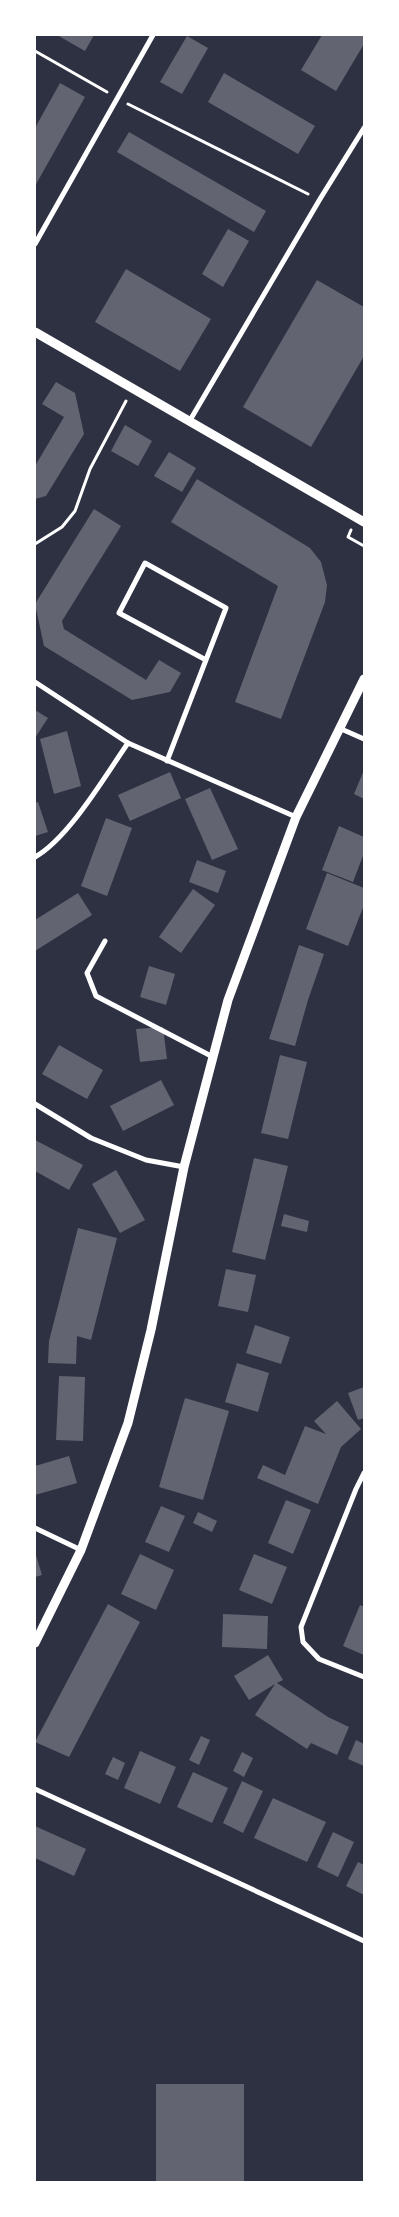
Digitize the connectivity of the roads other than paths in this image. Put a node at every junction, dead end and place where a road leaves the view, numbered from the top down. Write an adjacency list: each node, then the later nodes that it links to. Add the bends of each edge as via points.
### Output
1 (153, 35): 3 (street)
2 (364, 128): 5 (street)
3 (35, 244)
4 (35, 332): 5 (street)
5 (189, 423): 6 (street)
6 (364, 522)
7 (206, 660): 7 (street, via 226,608 144,563 119,613); 13 (street)
8 (364, 680): 10 (street)
9 (35, 682): 12 (street)
10 (340, 728): 11 (street); 14 (street)
11 (364, 739)
12 (128, 743): 13 (street); 15 (street, via 61,835)
13 (167, 761): 14 (street)
14 (296, 817): 17 (street, via 228,1000)
15 (35, 857)
16 (105, 941): 17 (street, via 87,973 96,996)
17 (213, 1057): 19 (street)
18 (35, 1104): 19 (street, via 91,1138 146,1160)
19 (184, 1167): 22 (street, via 152,1330 128,1423)
20 (364, 1473): 24 (street, via 301,1627 303,1642 319,1659)
21 (35, 1528): 22 (street)
22 (81, 1550): 23 (street)
23 (35, 1643)
24 (364, 1677)
25 (35, 1789): 26 (street)
26 (364, 1941)

